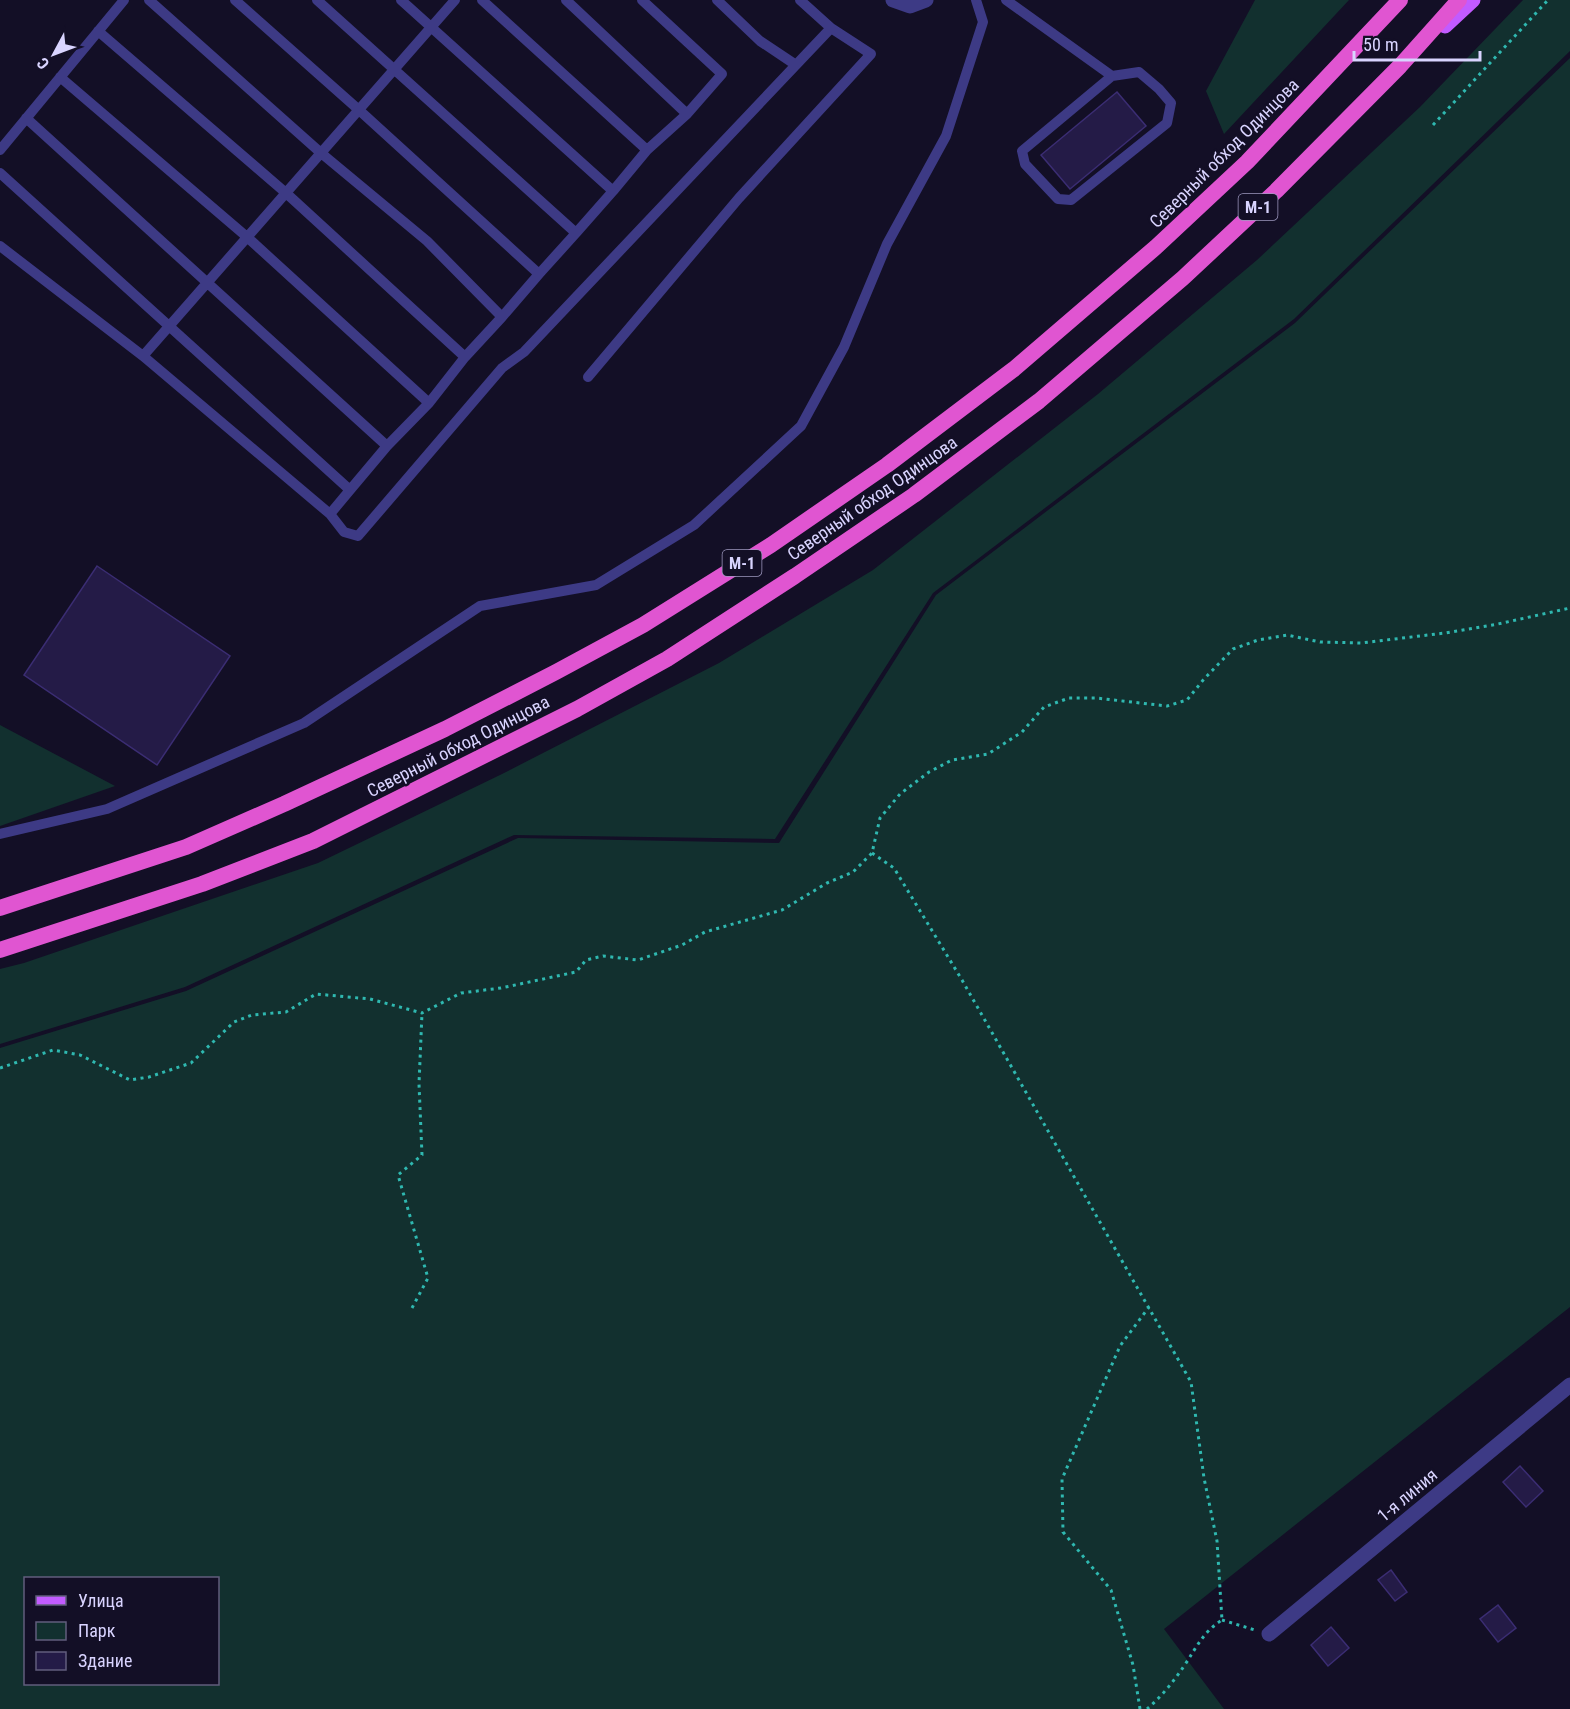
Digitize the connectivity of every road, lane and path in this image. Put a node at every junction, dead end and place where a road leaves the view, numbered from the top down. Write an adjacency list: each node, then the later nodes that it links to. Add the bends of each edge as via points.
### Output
1 (124, 0): 23 (lane)
2 (149, 0): 36 (lane)
3 (235, 0): 30 (lane)
4 (317, 0): 27 (lane)
5 (401, 0): 21 (lane)
6 (455, 0): 21 (lane)
7 (482, 0): 35 (lane)
8 (566, 0): 31 (lane)
9 (642, 0): 31 (lane, via 722,74)
10 (717, 0): 25 (lane, via 760,41)
11 (800, 0): 22 (lane)
12 (893, 0): 13 (street, via 910,6)
13 (926, 0)
14 (976, 0): 55 (lane, via 983,22 946,136 887,244 844,346 801,426 694,525 596,585 480,606 304,723 107,809)
15 (1006, 0): 29 (lane)
16 (1395, 0): 24 (main road)
17 (1400, 0): 24 (highway, Северный обход Одинцова / М-1)
18 (1459, 0): 26 (highway, Северный обход Одинцова / М-1)
19 (1473, 0): 26 (main road)
20 (1548, 0): 33 (path)
21 (431, 27): 27 (lane); 38 (lane)
22 (831, 28): 25 (lane); 49 (lane, via 871,54 739,198)
23 (98, 31): 28 (lane); 39 (lane)
24 (1367, 35): 57 (highway, Северный обход Одинцова / М-1, via 1247,162 1041,346 887,465 771,545 643,625 445,729 186,847)
25 (796, 65): 53 (lane, via 524,352 502,368 358,536 344,532)
26 (1400, 66): 58 (highway, Северный обход Одинцова / М-1, via 1183,278 1038,401 914,495 667,658 577,709 314,841 202,884)
27 (395, 69): 30 (lane); 40 (lane)
28 (60, 76): 32 (lane); 41 (lane)
29 (1112, 76): 29 (lane, via 1139,72 1159,89 1171,103 1167,123 1071,200 1058,199 1025,164 1022,151)
30 (359, 110): 36 (lane); 43 (lane)
31 (687, 114): 35 (lane)
32 (26, 118): 34 (lane); 44 (lane)
33 (1433, 125)
34 (0, 150)
35 (647, 150): 38 (lane)
36 (321, 153): 39 (lane); 45 (lane, via 427,241)
37 (0, 173): 46 (lane)
38 (613, 191): 40 (lane)
39 (286, 193): 41 (lane); 48 (lane)
40 (576, 233): 43 (lane)
41 (247, 237): 44 (lane); 50 (lane)
42 (0, 246): 47 (lane)
43 (539, 274): 45 (lane)
44 (207, 283): 46 (lane); 51 (lane)
45 (502, 317): 48 (lane)
46 (168, 327): 47 (lane); 52 (lane)
47 (143, 356): 53 (lane)
48 (465, 357): 50 (lane)
49 (588, 377)
50 (429, 402): 51 (lane)
51 (387, 446): 52 (lane)
52 (350, 490): 53 (lane)
53 (330, 514)
54 (1570, 608): 56 (path, via 1445,633 1361,643 1320,642 1287,635 1258,640 1233,649 1187,700 1167,706 1069,698 1044,707 1022,732 988,754 952,760 900,794 880,818)
55 (0, 834)
56 (872, 853): 59 (path, via 853,872 782,910 705,932 639,960 603,956 586,960 576,972 461,993); 61 (path, via 894,868)
57 (0, 908)
58 (0, 950)
59 (422, 1013): 60 (path, via 370,999 316,994 286,1012 252,1015 234,1022 191,1064 149,1077 130,1080 80,1055 53,1050); 62 (path, via 422,1155 398,1175 428,1278)
60 (0, 1068)
61 (1149, 1307): 64 (path, via 1191,1382 1217,1541); 66 (path, via 1120,1346 1062,1479 1063,1532 1111,1590 1133,1665)
62 (412, 1308)
63 (1570, 1385): 65 (street, 1-я линия)
64 (1222, 1620): 65 (path); 67 (path, via 1208,1629 1183,1668)
65 (1269, 1634)
66 (1140, 1709)
67 (1147, 1709)

